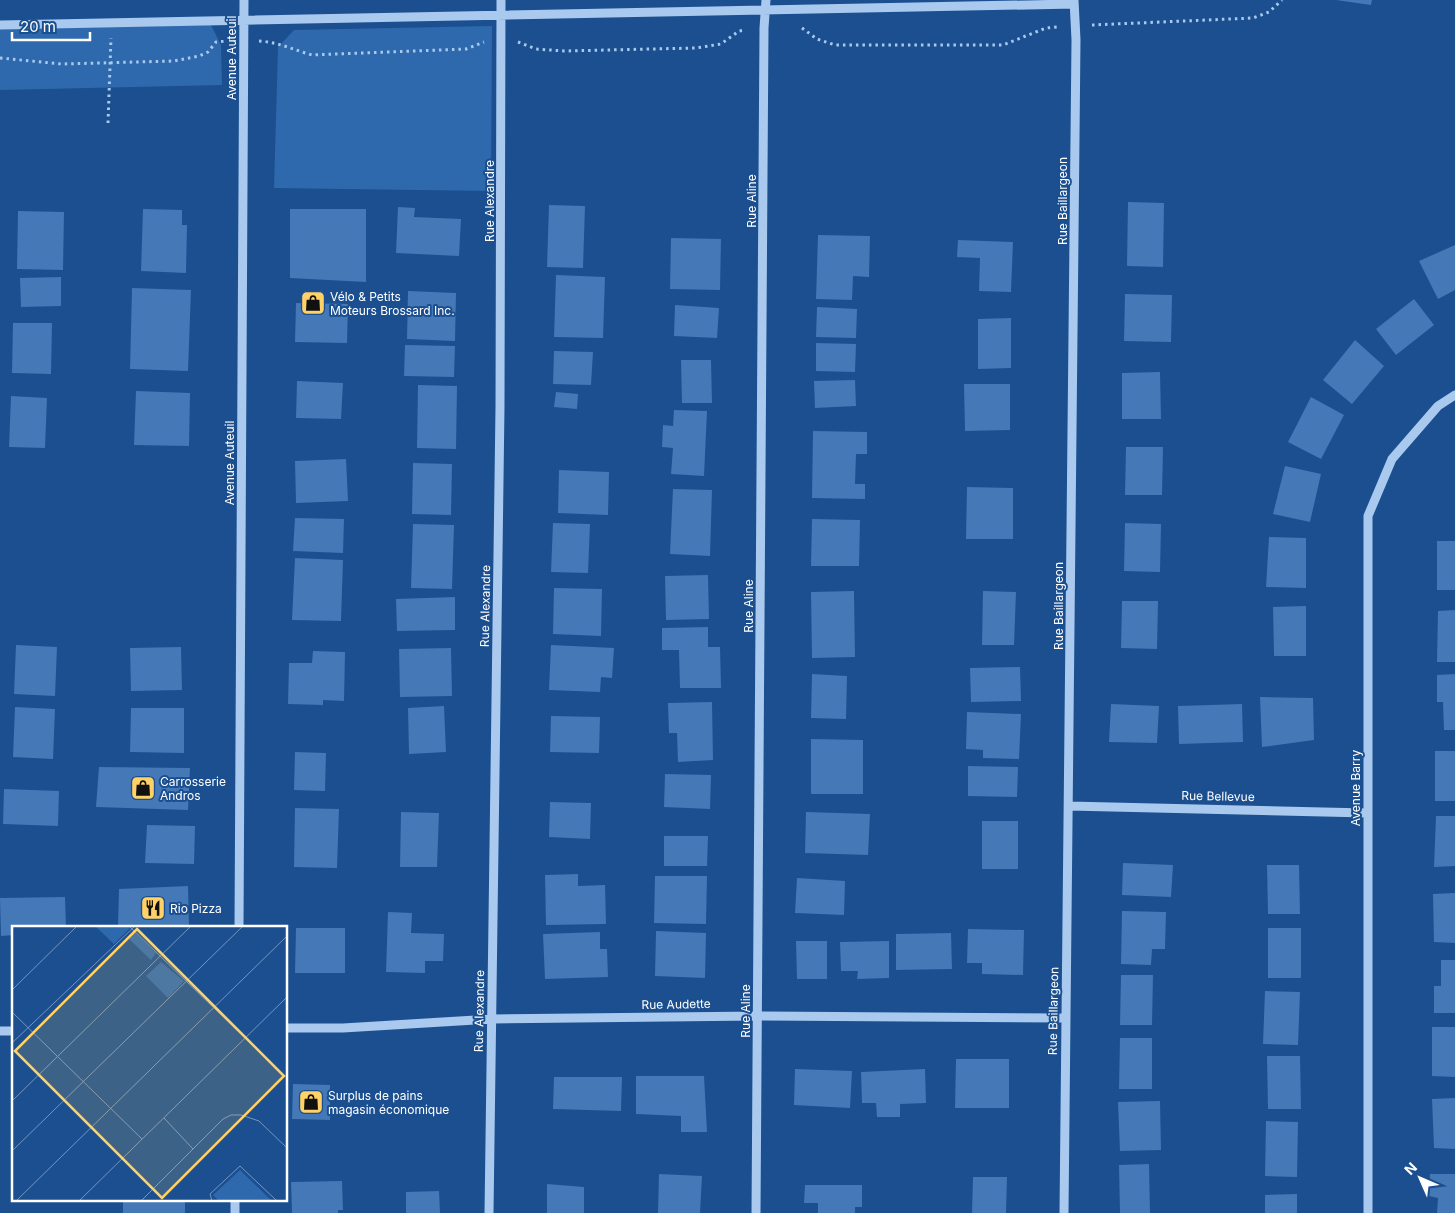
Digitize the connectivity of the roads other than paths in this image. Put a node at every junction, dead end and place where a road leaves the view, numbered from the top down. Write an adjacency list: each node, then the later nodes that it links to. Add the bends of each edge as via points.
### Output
1 (244, 0): 7 (street, Avenue Auteuil)
2 (501, 0): 6 (street, Rue Alexandre)
3 (766, 0): 5 (street, Rue Aline)
4 (1074, 2): 5 (street); 10 (street, Rue Baillargeon)
5 (766, 11): 6 (street); 13 (street, Rue Aline)
6 (501, 16): 7 (street); 15 (street, Rue Alexandre)
7 (244, 21): 8 (street); 12 (street, Avenue Auteuil)
8 (0, 25)
9 (1455, 395): 11 (street, Avenue Barry, via 1438,406 1392,459 1368,516)
10 (1069, 806): 11 (street, Rue Bellevue); 14 (street, Rue Baillargeon)
11 (1367, 812): 22 (street, Avenue Barry)
12 (239, 926)
13 (758, 1016): 14 (street, Rue Audette); 15 (street, Rue Audette); 20 (street, Rue Aline)
14 (1066, 1018): 21 (street, Rue Baillargeon)
15 (492, 1019): 16 (street, Rue Audette); 19 (street, Rue Alexandre)
16 (288, 1028)
17 (235, 1200): 18 (street)
18 (235, 1213)
19 (489, 1213)
20 (756, 1213)
21 (1064, 1213)
22 (1368, 1213)

